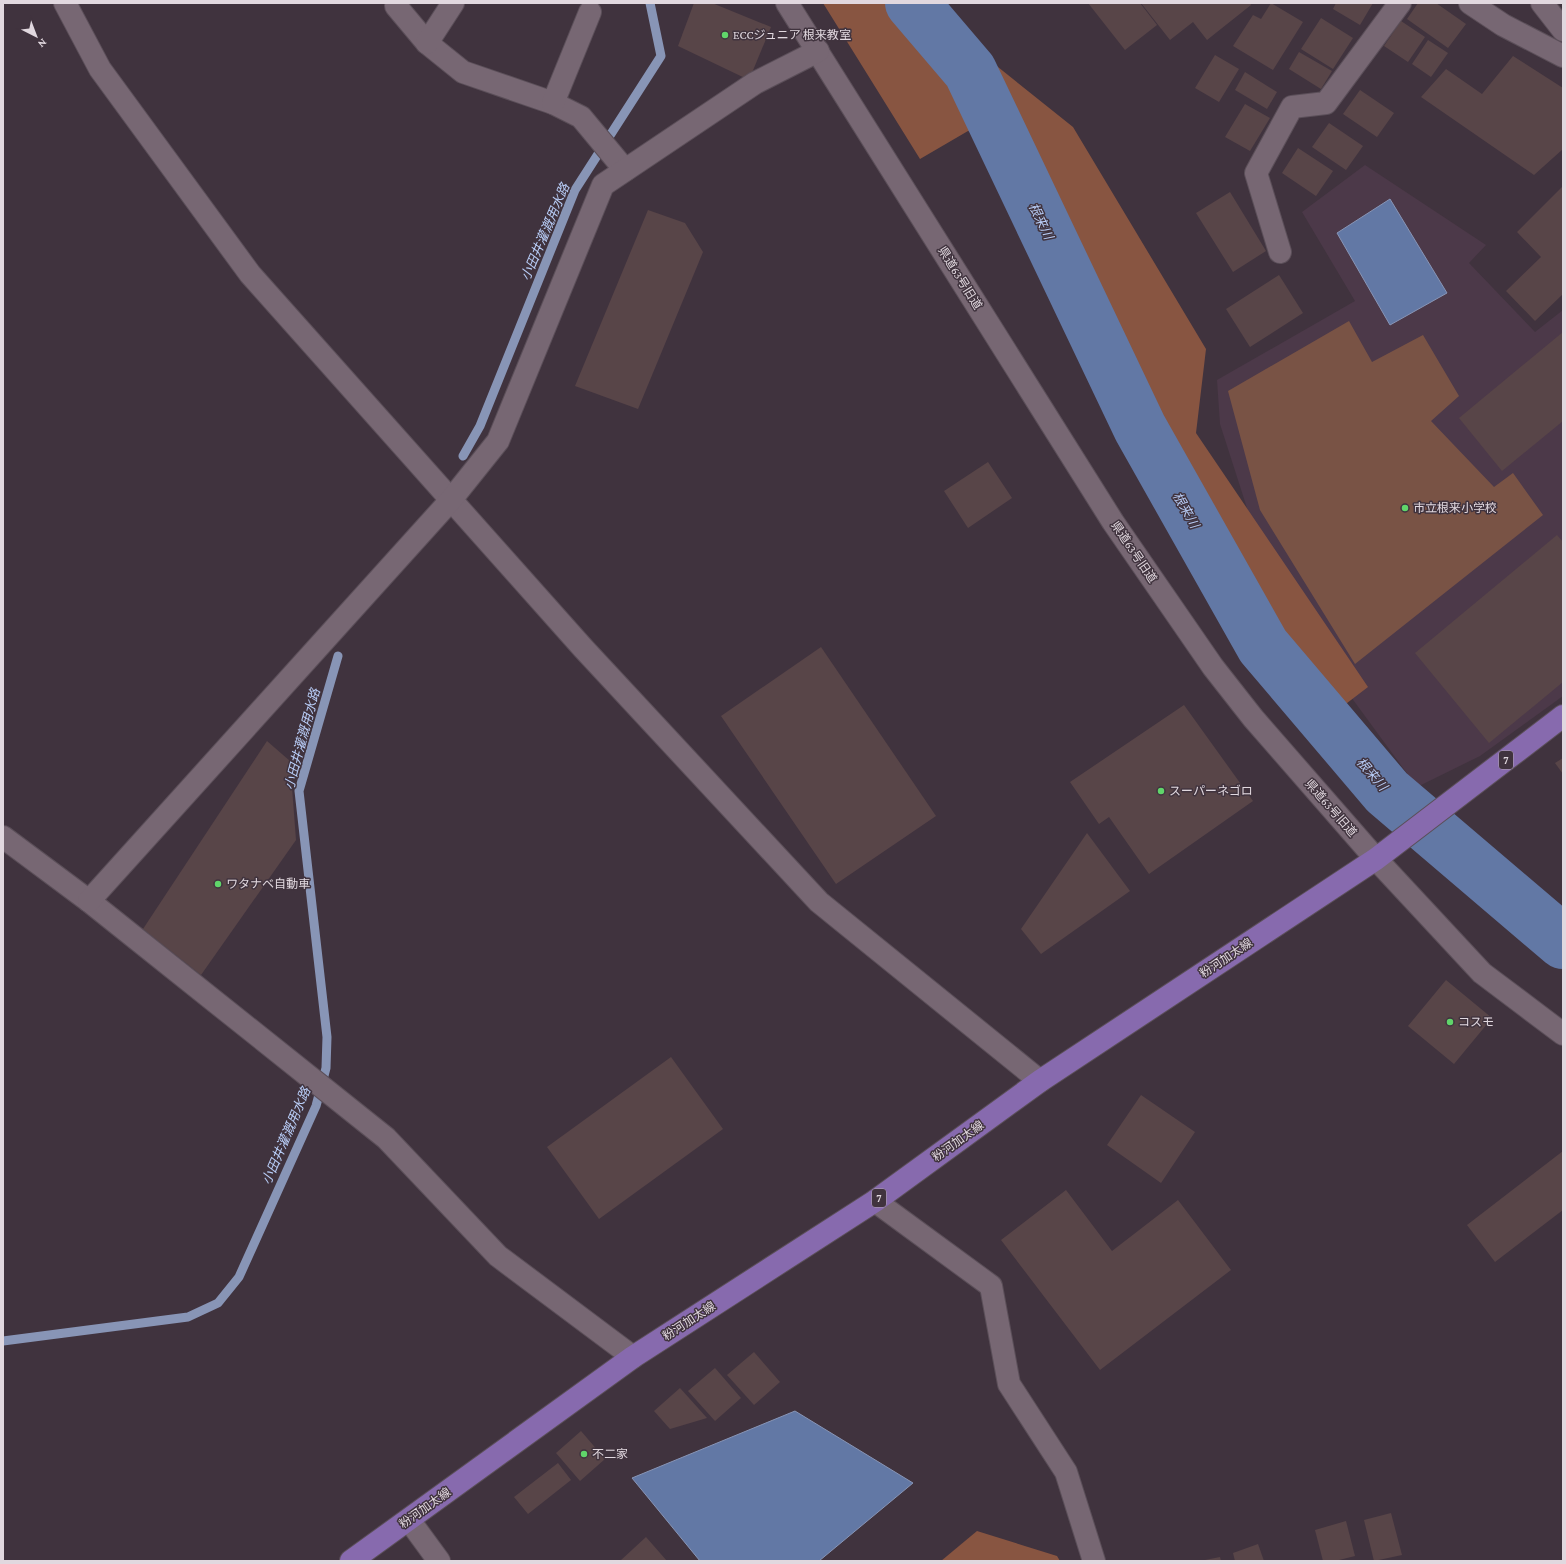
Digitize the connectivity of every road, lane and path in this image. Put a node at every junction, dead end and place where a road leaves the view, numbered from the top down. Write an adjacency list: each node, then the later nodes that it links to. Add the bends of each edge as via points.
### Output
1 (65, 3): 16 (street, via 100,69 250,274)
2 (453, 3): 10 (street)
3 (1400, 3): 15 (street, via 1326,103 1292,107 1256,173)
4 (1470, 3): 12 (street, via 1503,25)
5 (1542, 3): 9 (street)
6 (396, 6): 10 (street)
7 (590, 12): 13 (street)
8 (793, 12): 11 (street, 県道63号旧道)
9 (1563, 30)
10 (427, 43): 13 (street, via 463,72)
11 (818, 51): 14 (street, via 755,83); 19 (street, 県道63号旧道, via 1113,522 1213,667 1253,718)
12 (1563, 56)
13 (553, 104): 14 (street, via 581,117)
14 (621, 165): 16 (street, via 603,185 498,441)
15 (1280, 252)
16 (450, 500): 20 (street); 22 (street, via 819,902)
17 (1563, 716): 19 (main road, 粉河加太線 / 7)
18 (3, 837): 20 (street)
19 (1376, 859): 21 (street, 県道63号旧道, via 1482,973); 22 (main road, 粉河加太線 / 7)
20 (88, 900): 24 (street, via 386,1138 498,1256)
21 (1563, 1034)
22 (1040, 1081): 23 (main road, 粉河加太線 / 7)
23 (875, 1201): 24 (main road, 粉河加太線 / 7); 28 (street, via 991,1286 1009,1384 1066,1472)
24 (633, 1357): 25 (main road, 粉河加太線 / 7)
25 (409, 1520): 26 (main road, 粉河加太線 / 7); 27 (street)
26 (351, 1561)
27 (439, 1561)
28 (1094, 1561)

